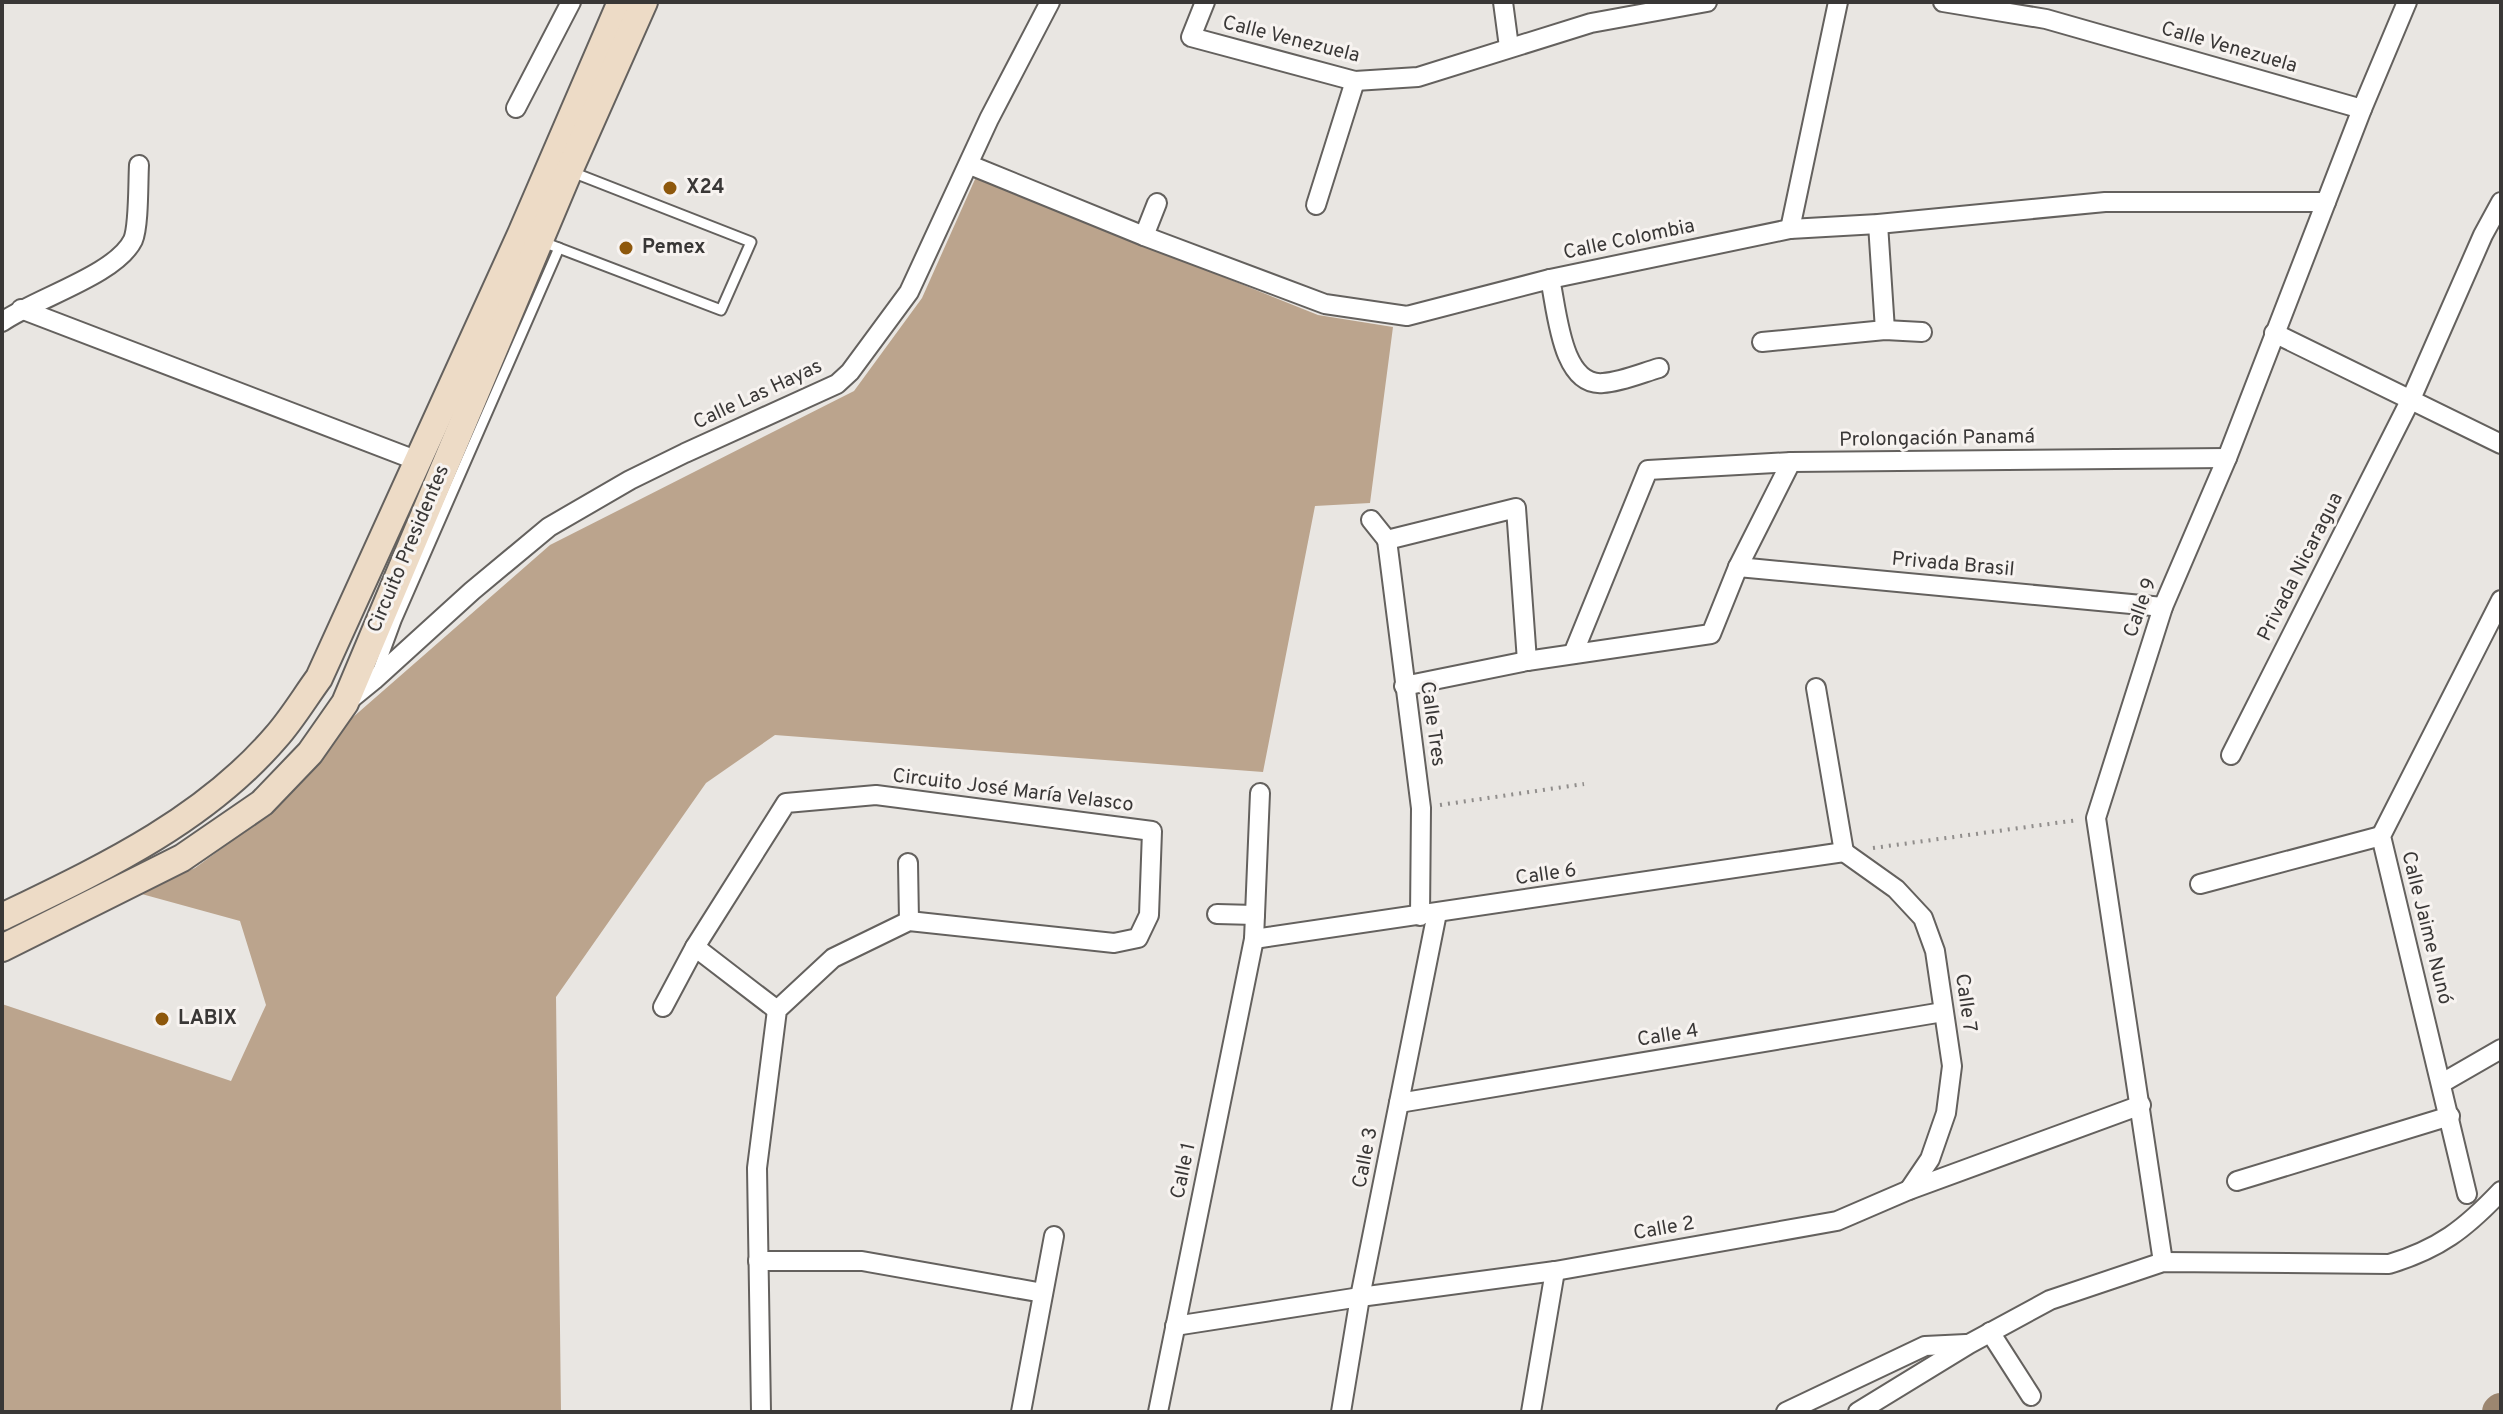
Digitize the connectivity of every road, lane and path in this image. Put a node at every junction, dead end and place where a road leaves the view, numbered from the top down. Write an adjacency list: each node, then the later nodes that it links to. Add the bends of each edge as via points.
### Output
1 (621, 2): 18 (main road, Circuito Presidentes)
2 (644, 2): 18 (main road, Circuito Presidentes)
3 (1050, 2): 17 (street, Calle Las Hayas)
4 (1205, 2): 13 (street, Calle Venezuela, via 1191,37)
5 (1503, 2): 12 (street)
6 (1707, 2): 12 (street, Calle Venezuela, via 1591,23)
7 (1838, 2): 24 (street)
8 (1943, 2): 11 (street, Calle Venezuela)
9 (2407, 2): 15 (street, Calle 9)
10 (564, 4): 14 (street)
11 (2048, 10): 15 (street, Calle Venezuela)
12 (1509, 47): 13 (street, Calle Venezuela, via 1418,77)
13 (1355, 81): 22 (street)
14 (516, 108)
15 (2362, 109): 19 (street, Calle 9)
16 (139, 165): 28 (street, via 134,238 120,259)
17 (970, 165): 25 (street, Calle Colombia); 47 (street, Calle Las Hayas, via 909,292 837,384 630,480 549,527)
18 (560, 167): 26 (main road, Circuito Presidentes); 26 (lane, via 751,242 721,310)
19 (2326, 202): 23 (street, Calle Colombia, via 2105,202); 32 (street, Calle 9)
20 (2501, 202): 35 (street, Privada Nicaragua)
21 (1157, 203): 25 (street)
22 (1316, 205)
23 (1878, 224): 24 (street, Calle Colombia); 30 (street)
24 (1790, 229): 27 (street, Calle Colombia)
25 (1144, 236): 27 (street, Calle Colombia, via 1325,304 1407,316)
26 (540, 241): 38 (main road, Circuito Presidentes); 47 (lane); 50 (main road, Circuito Presidentes)
27 (1550, 279): 34 (street, via 1569,362 1580,376 1601,384)
28 (21, 309): 29 (street); 38 (street)
29 (2, 322)
30 (1885, 330): 31 (street); 33 (street)
31 (1922, 332)
32 (2274, 333): 35 (street); 37 (street, Calle 9)
33 (1762, 342)
34 (1659, 368)
35 (2411, 399): 36 (street); 51 (street, Privada Nicaragua)
36 (2501, 444)
37 (2227, 458): 39 (street, Prolongación Panamá); 44 (street, Calle 9)
38 (418, 461): 60 (main road, Circuito Presidentes, via 319,678 276,737 235,779 168,831)
39 (1791, 462): 42 (street); 45 (street, Prolongación Panamá, via 1648,470)
40 (1371, 520): 41 (street)
41 (1387, 540): 46 (street, via 1516,508); 48 (street, Calle Tres)
42 (1738, 567): 44 (street, Privada Brasil); 45 (street, via 1711,634)
43 (2501, 600): 56 (street, Calle Jaime Nunó)
44 (2163, 607): 55 (street, Calle 9)
45 (1573, 654): 46 (street)
46 (1527, 661): 48 (street)
47 (374, 680): 50 (street, Calle Las Hayas)
48 (1404, 686): 54 (street, Calle Tres)
49 (1816, 688): 57 (street)
50 (345, 703): 69 (main road, Circuito Presidentes, via 310,753 262,803 182,858)
51 (2231, 755)
52 (1584, 784): 54 (path)
53 (1260, 793): 64 (street, Calle 1)
54 (1421, 808): 63 (street, Calle Tres)
55 (2096, 818): 57 (path); 76 (street, Calle 9)
56 (2381, 836): 59 (street); 74 (street, Calle Jaime Nunó)
57 (1844, 852): 63 (street, Calle 6); 72 (street, Calle 7, via 1896,889 1923,918 1935,951)
58 (908, 863): 66 (street)
59 (2200, 884)
60 (31, 903): 61 (lane); 65 (main road, Circuito Presidentes)
61 (2, 907)
62 (1217, 914): 64 (street)
63 (1428, 914): 67 (street, Calle 6); 75 (street, Calle 3)
64 (1255, 915): 67 (street, Calle 1)
65 (2, 917)
66 (909, 921): 68 (street, Circuito José María Velasco, via 1114,943 1138,938 1149,915 1152,831 876,795 786,803); 71 (street, via 833,958)
67 (1254, 939): 88 (street, Calle 1)
68 (695, 947): 70 (street); 71 (street)
69 (2, 948)
70 (663, 1007)
71 (777, 1010): 83 (street, via 757,1168)
72 (1943, 1012): 75 (street, Calle 4); 79 (street, Calle 7, via 1952,1066 1946,1113 1930,1159)
73 (2501, 1049): 74 (street)
74 (2442, 1083): 77 (street, Calle Jaime Nunó)
75 (1399, 1103): 87 (street, Calle 3)
76 (2141, 1105): 79 (street, Calle 2); 84 (street, Calle 9)
77 (2450, 1116): 78 (street); 81 (street, Calle Jaime Nunó)
78 (2237, 1181)
79 (1909, 1190): 85 (street, Calle 2, via 1837,1221)
80 (2501, 1191): 84 (street, via 2447,1240 2389,1264)
81 (2467, 1194)
82 (1054, 1236): 86 (street)
83 (758, 1261): 86 (street, via 862,1261); 92 (street)
84 (2163, 1262): 89 (street, via 2050,1300)
85 (1555, 1271): 87 (street, Calle 2); 96 (street)
86 (1043, 1293): 93 (street)
87 (1360, 1297): 88 (street, Calle 2); 95 (street, Calle 3)
88 (1175, 1326): 94 (street, Calle 1)
89 (1990, 1332): 90 (street); 91 (street)
90 (1969, 1344): 97 (street, via 1925,1346); 98 (street)
91 (2031, 1396)
92 (761, 1412)
93 (1021, 1412)
94 (1158, 1412)
95 (1341, 1412)
96 (1531, 1412)
97 (1786, 1412)
98 (1858, 1412)

